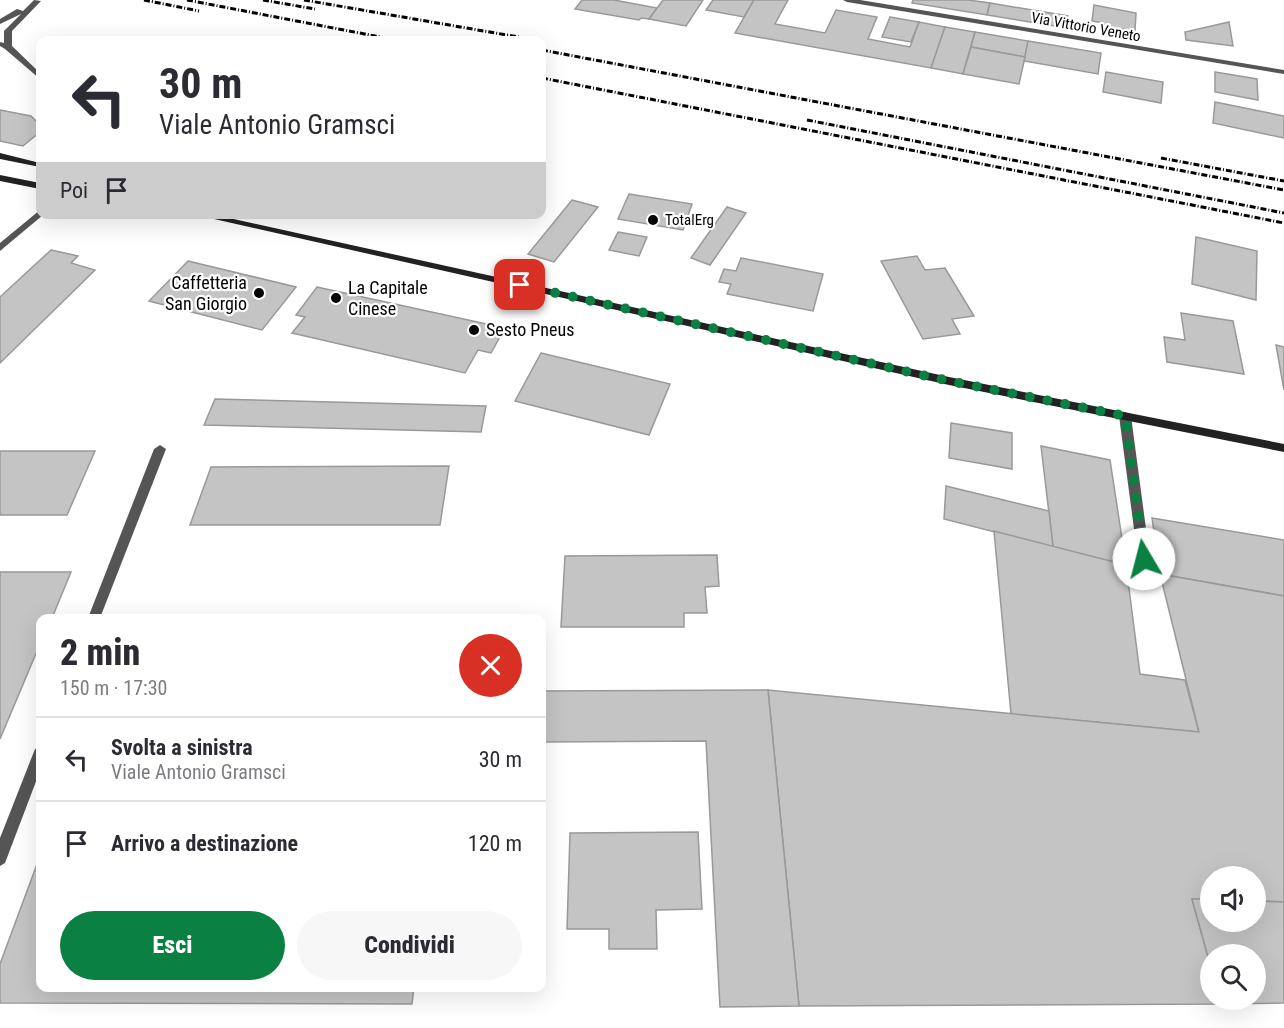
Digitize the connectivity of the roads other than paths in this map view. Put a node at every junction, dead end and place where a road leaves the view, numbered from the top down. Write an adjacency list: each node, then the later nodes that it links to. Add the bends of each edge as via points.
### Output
1 (847, 0): 5 (street, Via Vittorio Veneto)
2 (38, 1): 3 (street); 4 (street, via 8,31)
3 (0, 22)
4 (4, 45): 6 (street)
5 (1284, 72)
6 (36, 73)
7 (0, 156): 8 (main road)
8 (36, 164)
9 (0, 178): 10 (main road)
10 (36, 185)
11 (36, 216): 13 (street)
12 (217, 219): 14 (main road, via 949,381)
13 (0, 248)
14 (1125, 416): 15 (main road); 17 (street)
15 (1284, 448)
16 (160, 449): 18 (street)
17 (1144, 559)
18 (96, 614)
19 (36, 764): 20 (street)
20 (0, 858)

